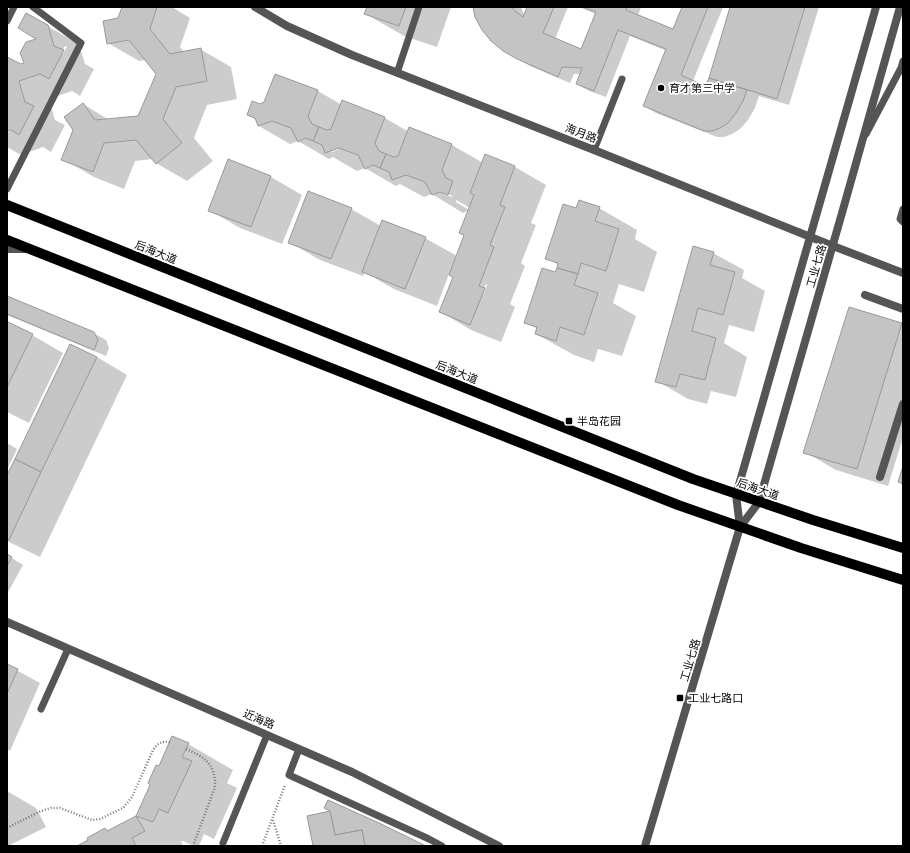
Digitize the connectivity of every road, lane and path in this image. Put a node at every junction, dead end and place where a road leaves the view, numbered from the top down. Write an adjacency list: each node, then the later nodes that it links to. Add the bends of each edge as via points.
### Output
1 (14, 7): 7 (lane)
2 (33, 7): 13 (lane, via 81,43)
3 (255, 7): 9 (street, 海月路, via 319,41)
4 (419, 7): 9 (lane)
5 (876, 7): 17 (street, 工业七路)
6 (900, 7): 11 (street, 工业七路)
7 (7, 21)
8 (903, 61): 11 (lane)
9 (397, 73): 12 (street, 海月路)
10 (622, 79): 12 (lane)
11 (863, 141): 19 (street, 工业七路)
12 (594, 150): 17 (street, 海月路)
13 (7, 189)
14 (7, 205): 27 (main road, 后海大道)
15 (903, 209): 16 (lane, via 900,218)
16 (903, 222)
17 (810, 237): 19 (street, 海月路); 27 (street, 工业七路)
18 (7, 240): 21 (main road)
19 (833, 246): 22 (street, 海月路); 28 (street, 工业七路)
20 (7, 249): 21 (street)
21 (29, 249): 29 (main road, via 678,505)
22 (903, 273)
23 (865, 295): 24 (street)
24 (903, 309)
25 (903, 404): 26 (street)
26 (880, 477)
27 (736, 494): 28 (main road, 后海大道); 29 (street, 工业七路)
28 (758, 502): 29 (street, 工业七路); 30 (main road, 后海大道)
29 (740, 527): 31 (main road); 48 (street, 工业七路)
30 (903, 548)
31 (903, 580)
32 (7, 622): 33 (street, 近海路)
33 (68, 649): 34 (lane); 35 (street, 近海路)
34 (41, 709)
35 (267, 735): 38 (street, 近海路); 42 (lane)
36 (170, 742): 41 (path, via 163,741 152,750 132,797 123,808 92,820 60,808 51,808)
37 (186, 749): 43 (path, via 199,754 212,768 216,777 215,787)
38 (299, 749): 39 (lane); 47 (street, 近海路, via 393,792)
39 (289, 775): 40 (path); 46 (lane)
40 (272, 819): 44 (path); 45 (path)
41 (7, 828)
42 (223, 843)
43 (193, 846)
44 (262, 846)
45 (281, 846)
46 (442, 846)
47 (499, 846)
48 (645, 846)

